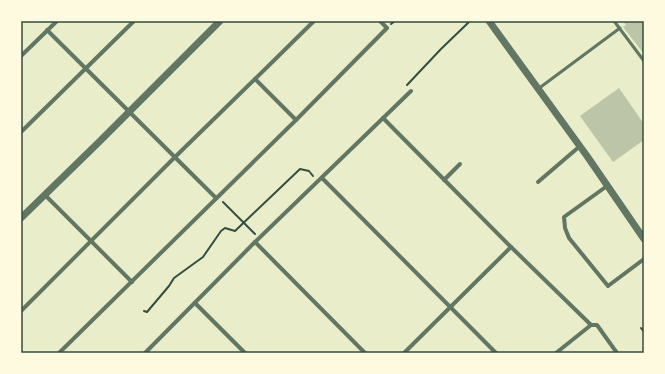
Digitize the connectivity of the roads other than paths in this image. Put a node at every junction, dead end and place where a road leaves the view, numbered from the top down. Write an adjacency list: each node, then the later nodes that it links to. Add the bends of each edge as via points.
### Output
1 (57, 21): 9 (street)
2 (134, 21): 12 (street)
3 (220, 21): 16 (street)
4 (314, 21): 13 (street)
5 (380, 21): 18 (street, via 387,28)
6 (489, 21): 14 (street)
7 (614, 21): 8 (lane)
8 (620, 28): 11 (lane); 14 (lane)
9 (47, 30): 10 (street); 12 (street)
10 (21, 56)
11 (644, 61)
12 (85, 69): 16 (street); 19 (street)
13 (255, 79): 18 (street); 21 (street)
14 (538, 88): 20 (street)
15 (410, 91): 17 (street)
16 (129, 112): 21 (street); 27 (street)
17 (383, 118): 23 (street); 24 (street)
18 (296, 120): 28 (street)
19 (21, 132)
20 (580, 146): 25 (street); 26 (street)
21 (175, 157): 28 (street); 31 (street)
22 (460, 164): 24 (street)
23 (320, 179): 32 (street); 37 (street)
24 (444, 180): 33 (street)
25 (538, 182)
26 (608, 186): 30 (street); 34 (street, via 564,217 564,228 569,238 608,286)
27 (45, 195): 29 (street); 31 (street)
28 (217, 198): 35 (street)
29 (21, 218)
30 (644, 239)
31 (91, 242): 35 (street); 38 (street)
32 (255, 242): 36 (street); 43 (street)
33 (511, 247): 37 (street); 39 (street)
34 (644, 259)
35 (132, 282): 40 (street)
36 (195, 303): 41 (street); 42 (street)
37 (450, 307): 44 (street); 45 (street)
38 (21, 310)
39 (591, 325): 46 (street); 47 (street, via 597,325)
40 (59, 353)
41 (145, 353)
42 (245, 353)
43 (366, 353)
44 (404, 353)
45 (496, 353)
46 (556, 353)
47 (617, 353)

